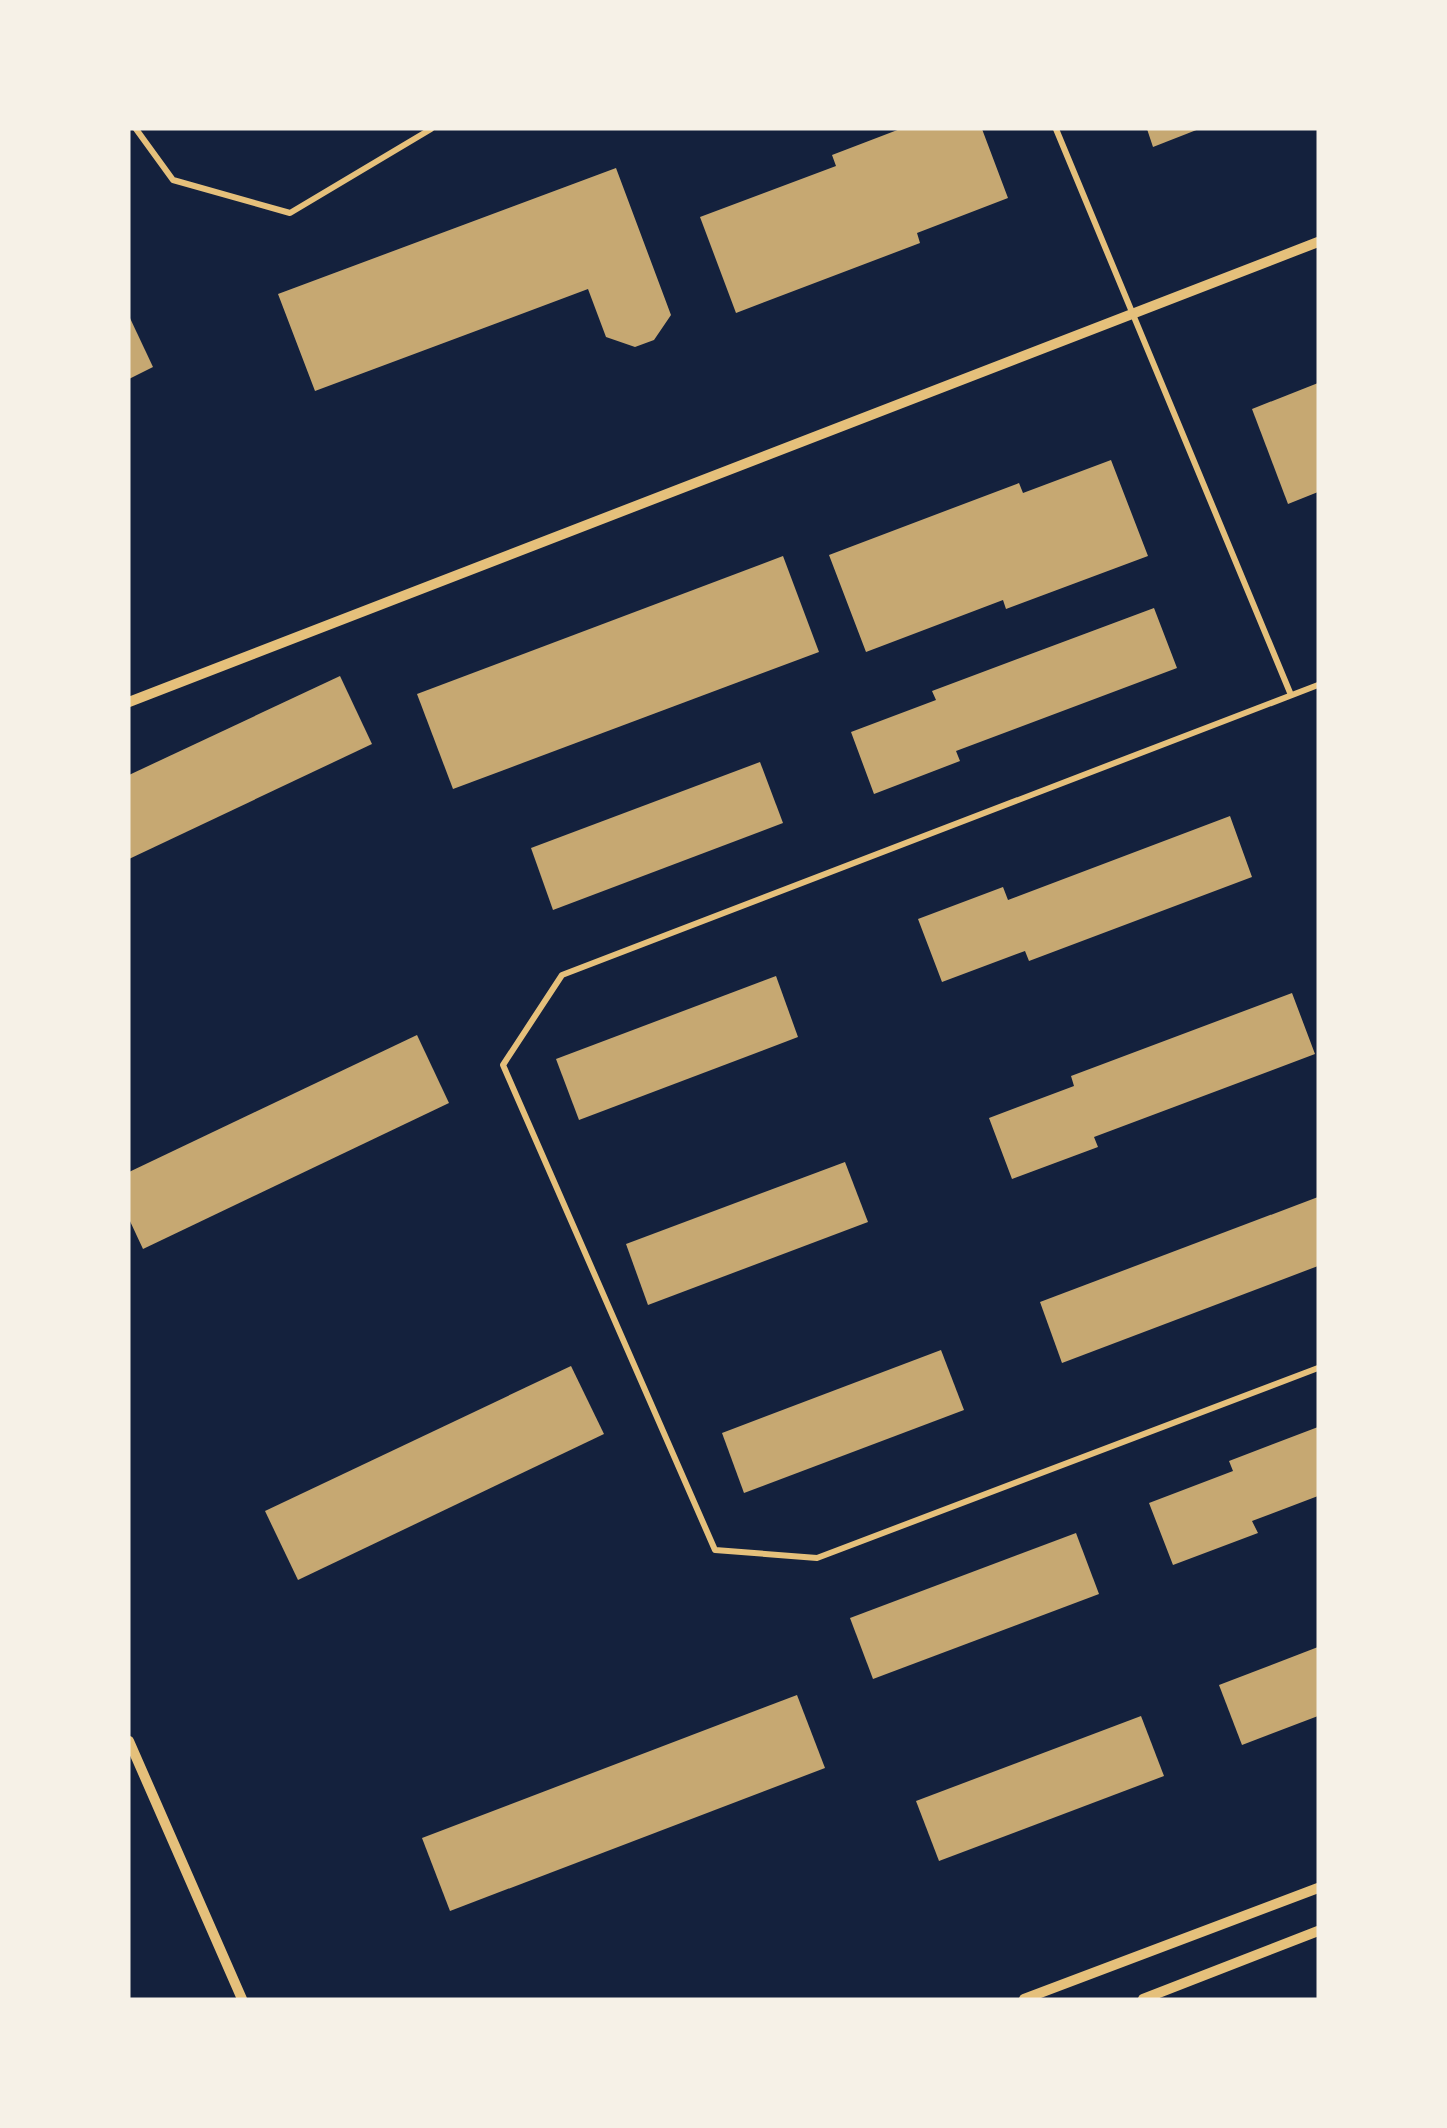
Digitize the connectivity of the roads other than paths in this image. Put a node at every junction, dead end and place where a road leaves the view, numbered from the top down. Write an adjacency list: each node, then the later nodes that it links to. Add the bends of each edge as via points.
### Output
1 (136, 129): 2 (street, via 173,180 290,213)
2 (431, 129)
3 (1056, 129): 5 (street)
4 (1318, 242): 5 (street)
5 (1132, 314): 7 (street); 8 (street)
6 (1318, 685): 7 (street)
7 (1291, 695): 9 (street, via 562,975 503,1065 715,1551 817,1558)
8 (129, 702)
9 (1318, 1368)
10 (129, 1741): 13 (street)
11 (1318, 1888): 14 (street)
12 (1318, 1930): 15 (street)
13 (242, 1999)
14 (1024, 1999)
15 (1143, 1999)

